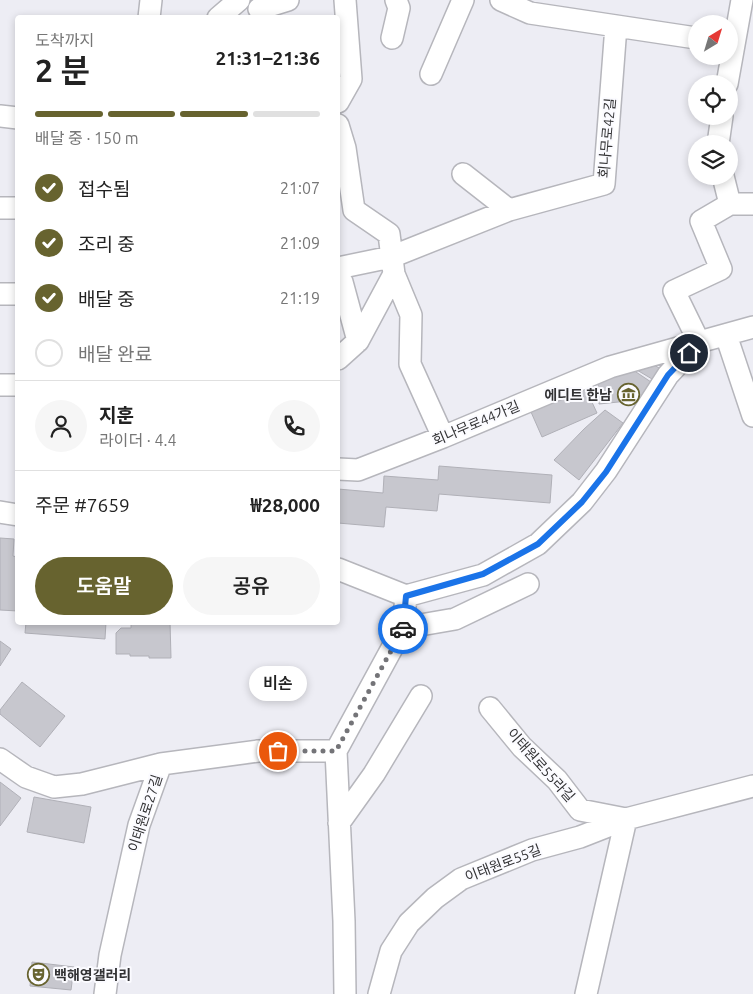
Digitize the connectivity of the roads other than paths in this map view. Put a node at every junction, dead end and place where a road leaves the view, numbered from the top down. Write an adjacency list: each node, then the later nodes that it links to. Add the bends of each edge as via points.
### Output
1 (152, 0): 11 (street)
2 (239, 0): 12 (street)
3 (288, 0): 10 (street)
4 (345, 0): 18 (street, via 351,79)
5 (396, 0): 15 (street, via 399,8)
6 (463, 0): 17 (street)
7 (501, 0): 9 (street)
8 (742, 0): 16 (street)
9 (528, 7): 13 (street)
10 (258, 9)
11 (150, 15)
12 (222, 15)
13 (616, 26): 14 (street); 28 (street, 회나무로42길, via 604,184)
14 (688, 37)
15 (392, 38)
16 (738, 44)
17 (431, 74)
18 (340, 98)
19 (0, 116): 20 (street)
20 (15, 118)
21 (340, 132): 29 (street, via 354,210 389,234)
22 (463, 174): 28 (street)
23 (725, 185): 24 (street)
24 (730, 204): 25 (street); 37 (street, via 701,221 721,269 674,292)
25 (753, 204)
26 (0, 208): 27 (street)
27 (15, 208)
28 (509, 210): 29 (street)
29 (393, 265): 30 (street); 36 (street); 42 (street, via 411,315 410,364)
30 (340, 268)
31 (340, 279): 36 (street)
32 (0, 294): 33 (street)
33 (15, 294)
34 (753, 327): 35 (street, 회나무로44가길)
35 (726, 335): 37 (street, 회나무로44가길); 41 (street)
36 (358, 341): 38 (street)
37 (700, 342): 42 (street, 회나무로44가길, via 610,367); 48 (street, via 668,375 606,472 582,502 538,544 483,574)
38 (340, 357)
39 (0, 385): 40 (street)
40 (15, 385)
41 (753, 416)
42 (443, 438): 43 (street, 회나무로44가길, via 358,470)
43 (340, 469)
44 (0, 512): 45 (street)
45 (15, 514)
46 (340, 570): 48 (street)
47 (528, 584): 49 (street, via 455,619)
48 (406, 596): 49 (street)
49 (404, 628): 52 (street)
50 (421, 696): 57 (street, via 374,774)
51 (490, 708): 56 (street, 이태원로55라길, via 522,747 557,780 580,810)
52 (336, 751): 54 (street, 이태원로27길, via 258,751); 57 (street)
53 (0, 759): 54 (street, via 26,777 54,787 82,784)
54 (162, 764): 58 (street, 이태원로27길, via 139,825 110,955)
55 (753, 786): 56 (street, 이태원로55라길)
56 (626, 819): 60 (street, 이태원로55길, via 580,837 532,850 461,879 409,923 390,950); 61 (street)
57 (339, 823): 59 (street)
58 (105, 994)
59 (344, 994)
60 (379, 994)
61 (586, 994)

